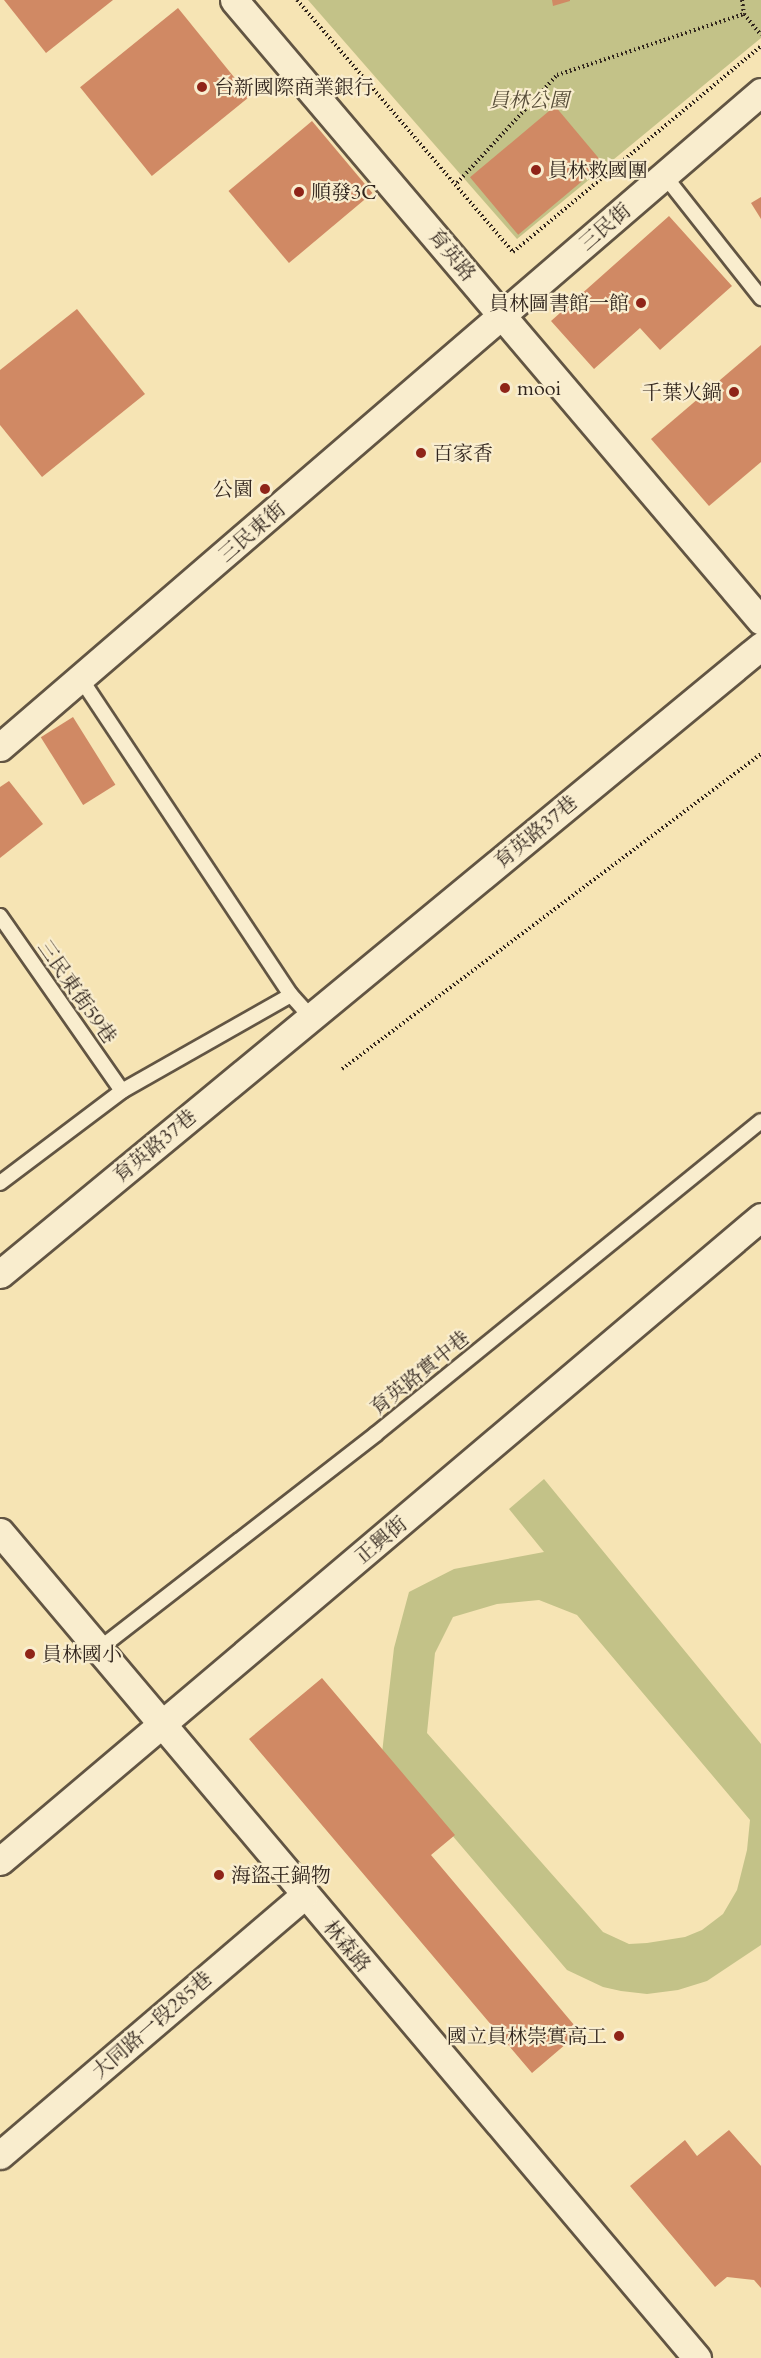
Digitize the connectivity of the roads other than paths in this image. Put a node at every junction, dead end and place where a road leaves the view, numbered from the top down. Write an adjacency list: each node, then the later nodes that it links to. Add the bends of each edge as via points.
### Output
1 (234, 0): 5 (street, 育英路)
2 (761, 92): 3 (street, 三民街)
3 (664, 175): 4 (lane); 5 (street, 三民街)
4 (761, 298)
5 (503, 316): 6 (street, 育英路); 8 (street, 三民東街)
6 (761, 621)
7 (761, 646): 12 (street, 育英路37巷)
8 (81, 679): 9 (street, 三民東街); 11 (lane)
9 (0, 747)
10 (0, 916): 13 (lane, 三民東街59巷)
11 (291, 996): 12 (lane); 13 (lane)
12 (310, 1017): 17 (street, 育英路37巷)
13 (122, 1091): 15 (lane)
14 (761, 1121): 19 (lane, 育英路實中巷, via 376,1434)
15 (0, 1183)
16 (761, 1217): 20 (street, 正興街)
17 (0, 1274)
18 (0, 1532): 19 (street, 林森路)
19 (99, 1649): 20 (street, 林森路)
20 (162, 1727): 21 (street, 正興街); 22 (street, 林森路)
21 (0, 1861)
22 (304, 1895): 23 (street, 大同路一段285巷); 24 (street, 林森路)
23 (0, 2154)
24 (698, 2358)

